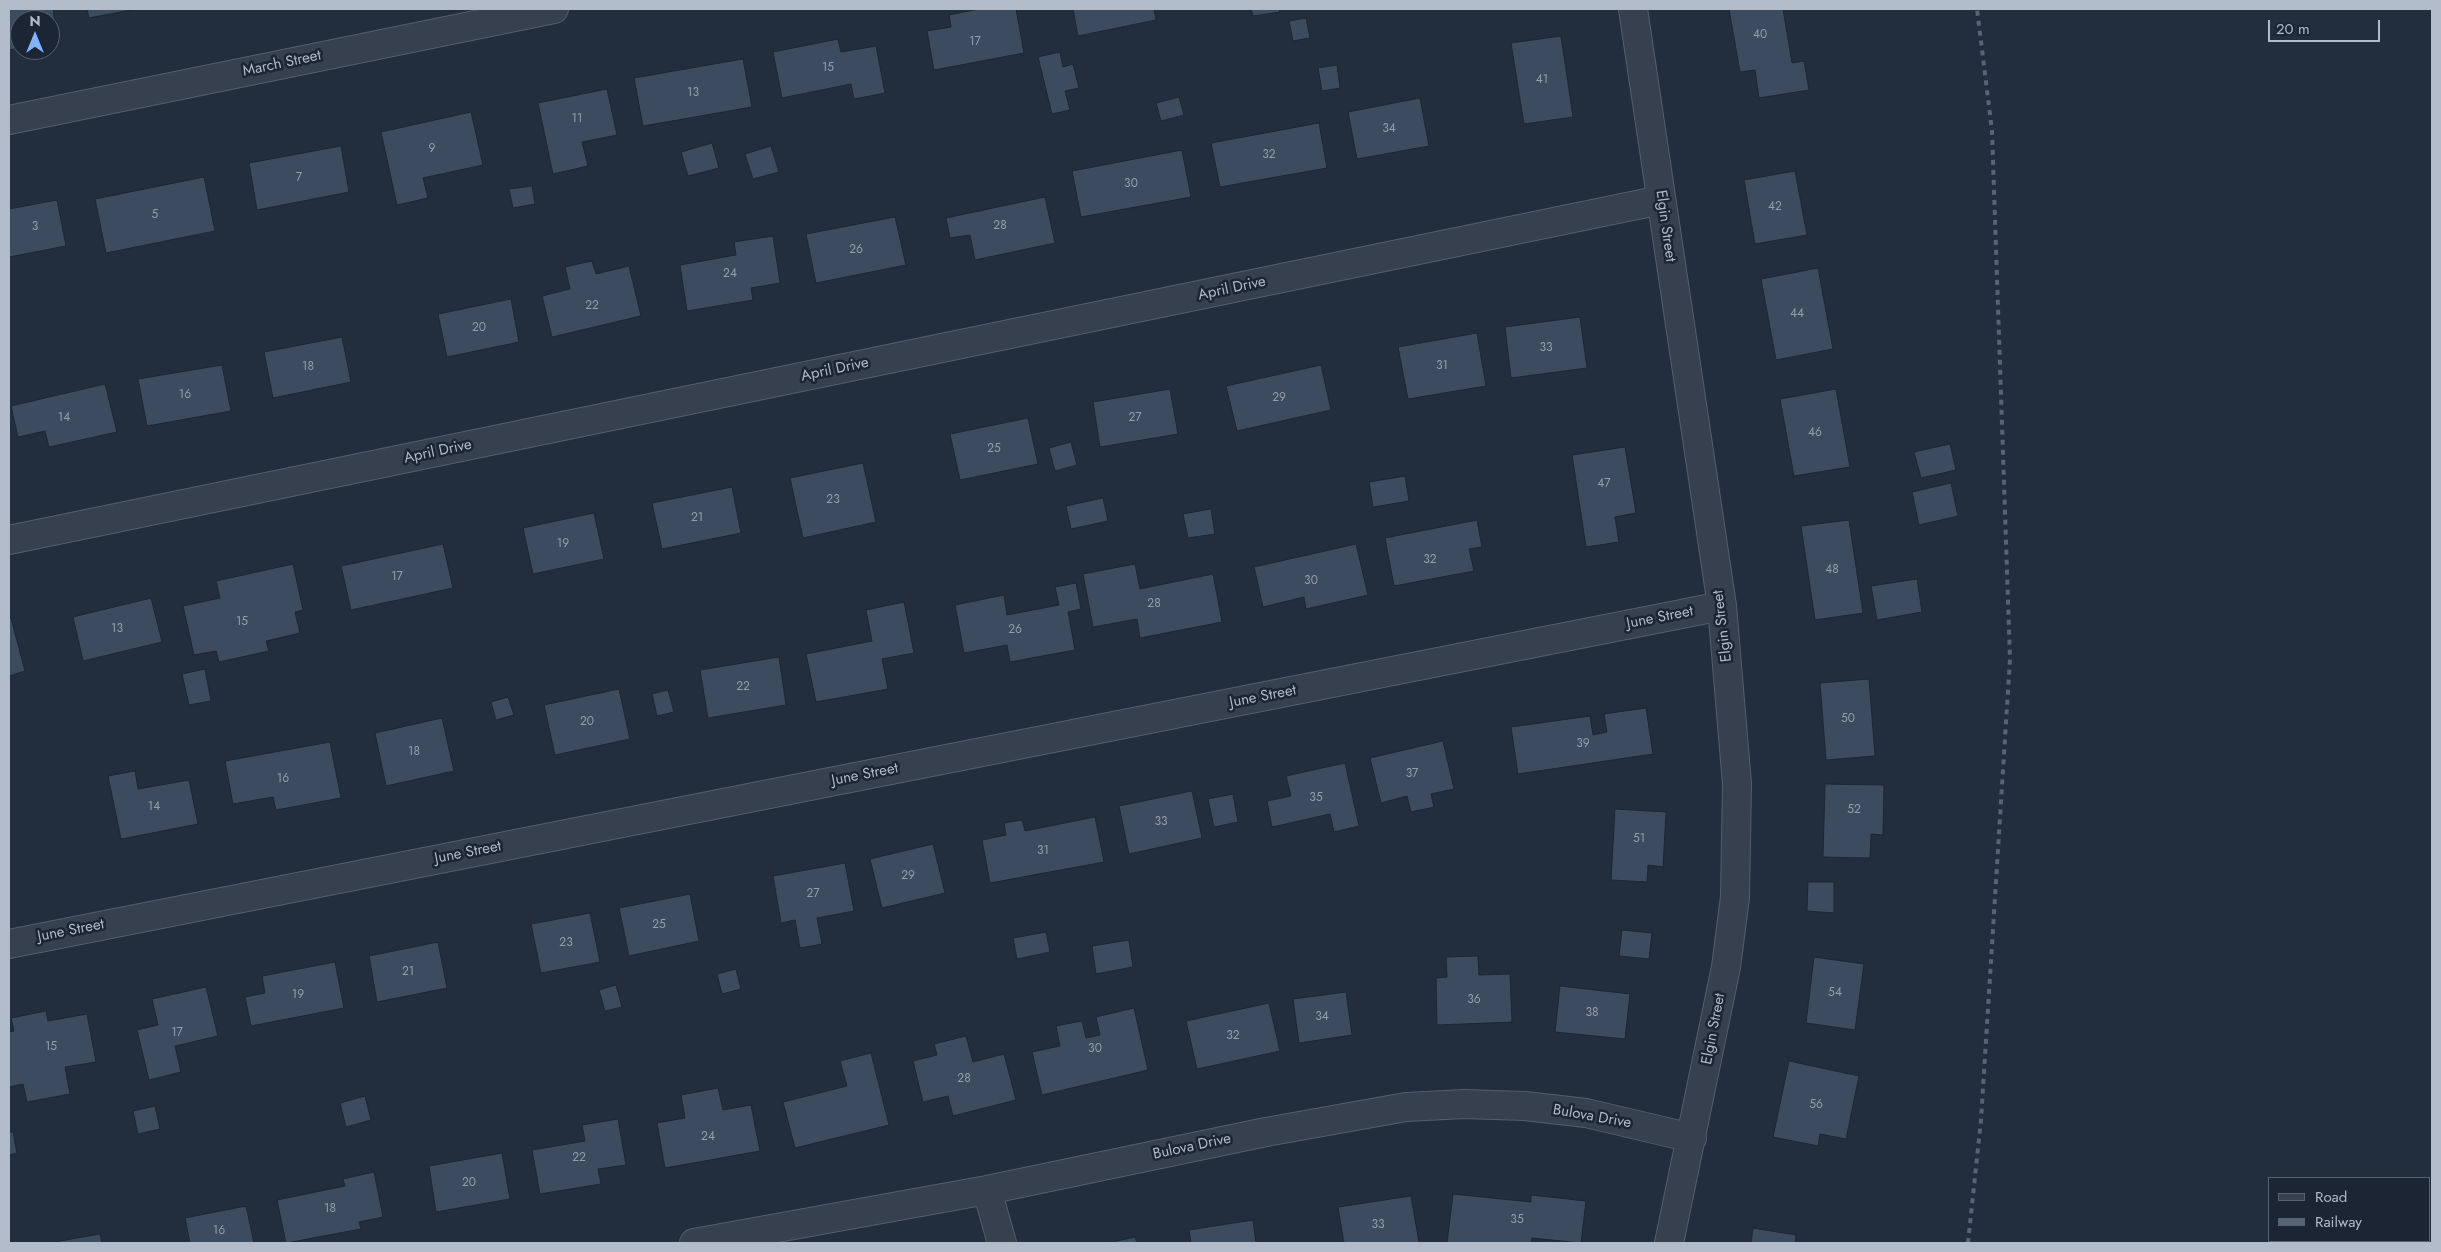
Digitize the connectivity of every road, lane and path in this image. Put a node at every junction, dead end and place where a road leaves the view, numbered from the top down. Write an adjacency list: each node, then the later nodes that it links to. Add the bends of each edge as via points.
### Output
1 (554, 9): 3 (street, March Street)
2 (1633, 9): 4 (street, Elgin Street)
3 (9, 120)
4 (1661, 200): 5 (street, April Drive); 6 (street, Elgin Street)
5 (9, 540)
6 (1722, 606): 7 (street, June Street); 8 (street, Elgin Street, via 1737,784 1734,897 1726,967)
7 (9, 944)
8 (1692, 1138): 9 (street, Bulova Drive, via 1586,1113 1525,1106 1464,1104 1406,1107 1266,1132); 12 (street, Elgin Street)
9 (987, 1190): 10 (street, Bulova Drive); 11 (street)
10 (694, 1243)
11 (1002, 1243)
12 (1669, 1243)

